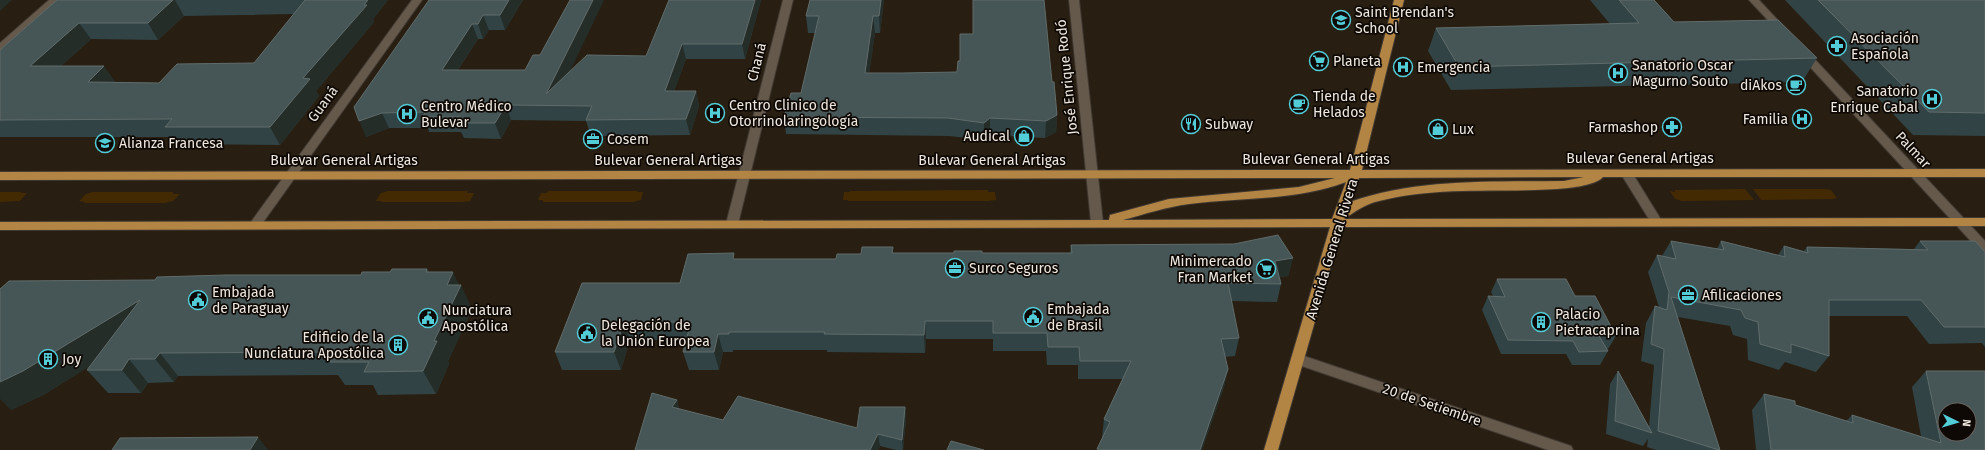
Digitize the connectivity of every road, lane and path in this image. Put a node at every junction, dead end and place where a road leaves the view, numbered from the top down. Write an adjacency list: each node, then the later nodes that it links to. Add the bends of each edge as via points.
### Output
1 (55, 0): 7 (street)
2 (417, 0): 16 (street, Guaná)
3 (788, 0): 13 (street, Chaná)
4 (1074, 0): 14 (street, José Enrique Rodó)
5 (1399, 0): 10 (main road, Avenida General Rivera)
6 (1754, 0): 8 (street, Palmar)
7 (0, 48)
8 (1913, 172): 9 (main road, Bulevar General Artigas); 12 (main road, Bulevar General Artigas); 18 (street, Palmar)
9 (1985, 173)
10 (1355, 174): 11 (main road, Bulevar General Artigas); 14 (main road, Bulevar General Artigas); 20 (main road, via 1314,189 1169,203); 21 (main road, Avenida General Rivera)
11 (1607, 174): 12 (main road, Bulevar General Artigas); 21 (main road, via 1576,184 1456,188 1382,195 1354,205 1345,211)
12 (1627, 174): 17 (street)
13 (744, 175): 14 (main road, Bulevar General Artigas); 16 (main road, Bulevar General Artigas); 22 (street, Chaná)
14 (1093, 175): 20 (street, José Enrique Rodó)
15 (0, 176): 16 (main road, Bulevar General Artigas)
16 (291, 176): 23 (street, Guaná)
17 (1656, 221): 18 (main road); 21 (main road)
18 (1959, 222): 19 (main road); 25 (street, Palmar)
19 (1985, 222)
20 (1097, 223): 21 (main road); 22 (main road)
21 (1337, 223): 26 (main road, Avenida General Rivera)
22 (732, 224): 23 (main road)
23 (255, 225): 24 (main road)
24 (0, 226)
25 (1985, 249)
26 (1298, 359): 27 (main road, Avenida General Rivera); 28 (street, 20 de Setiembre)
27 (1271, 450)
28 (1566, 450)

